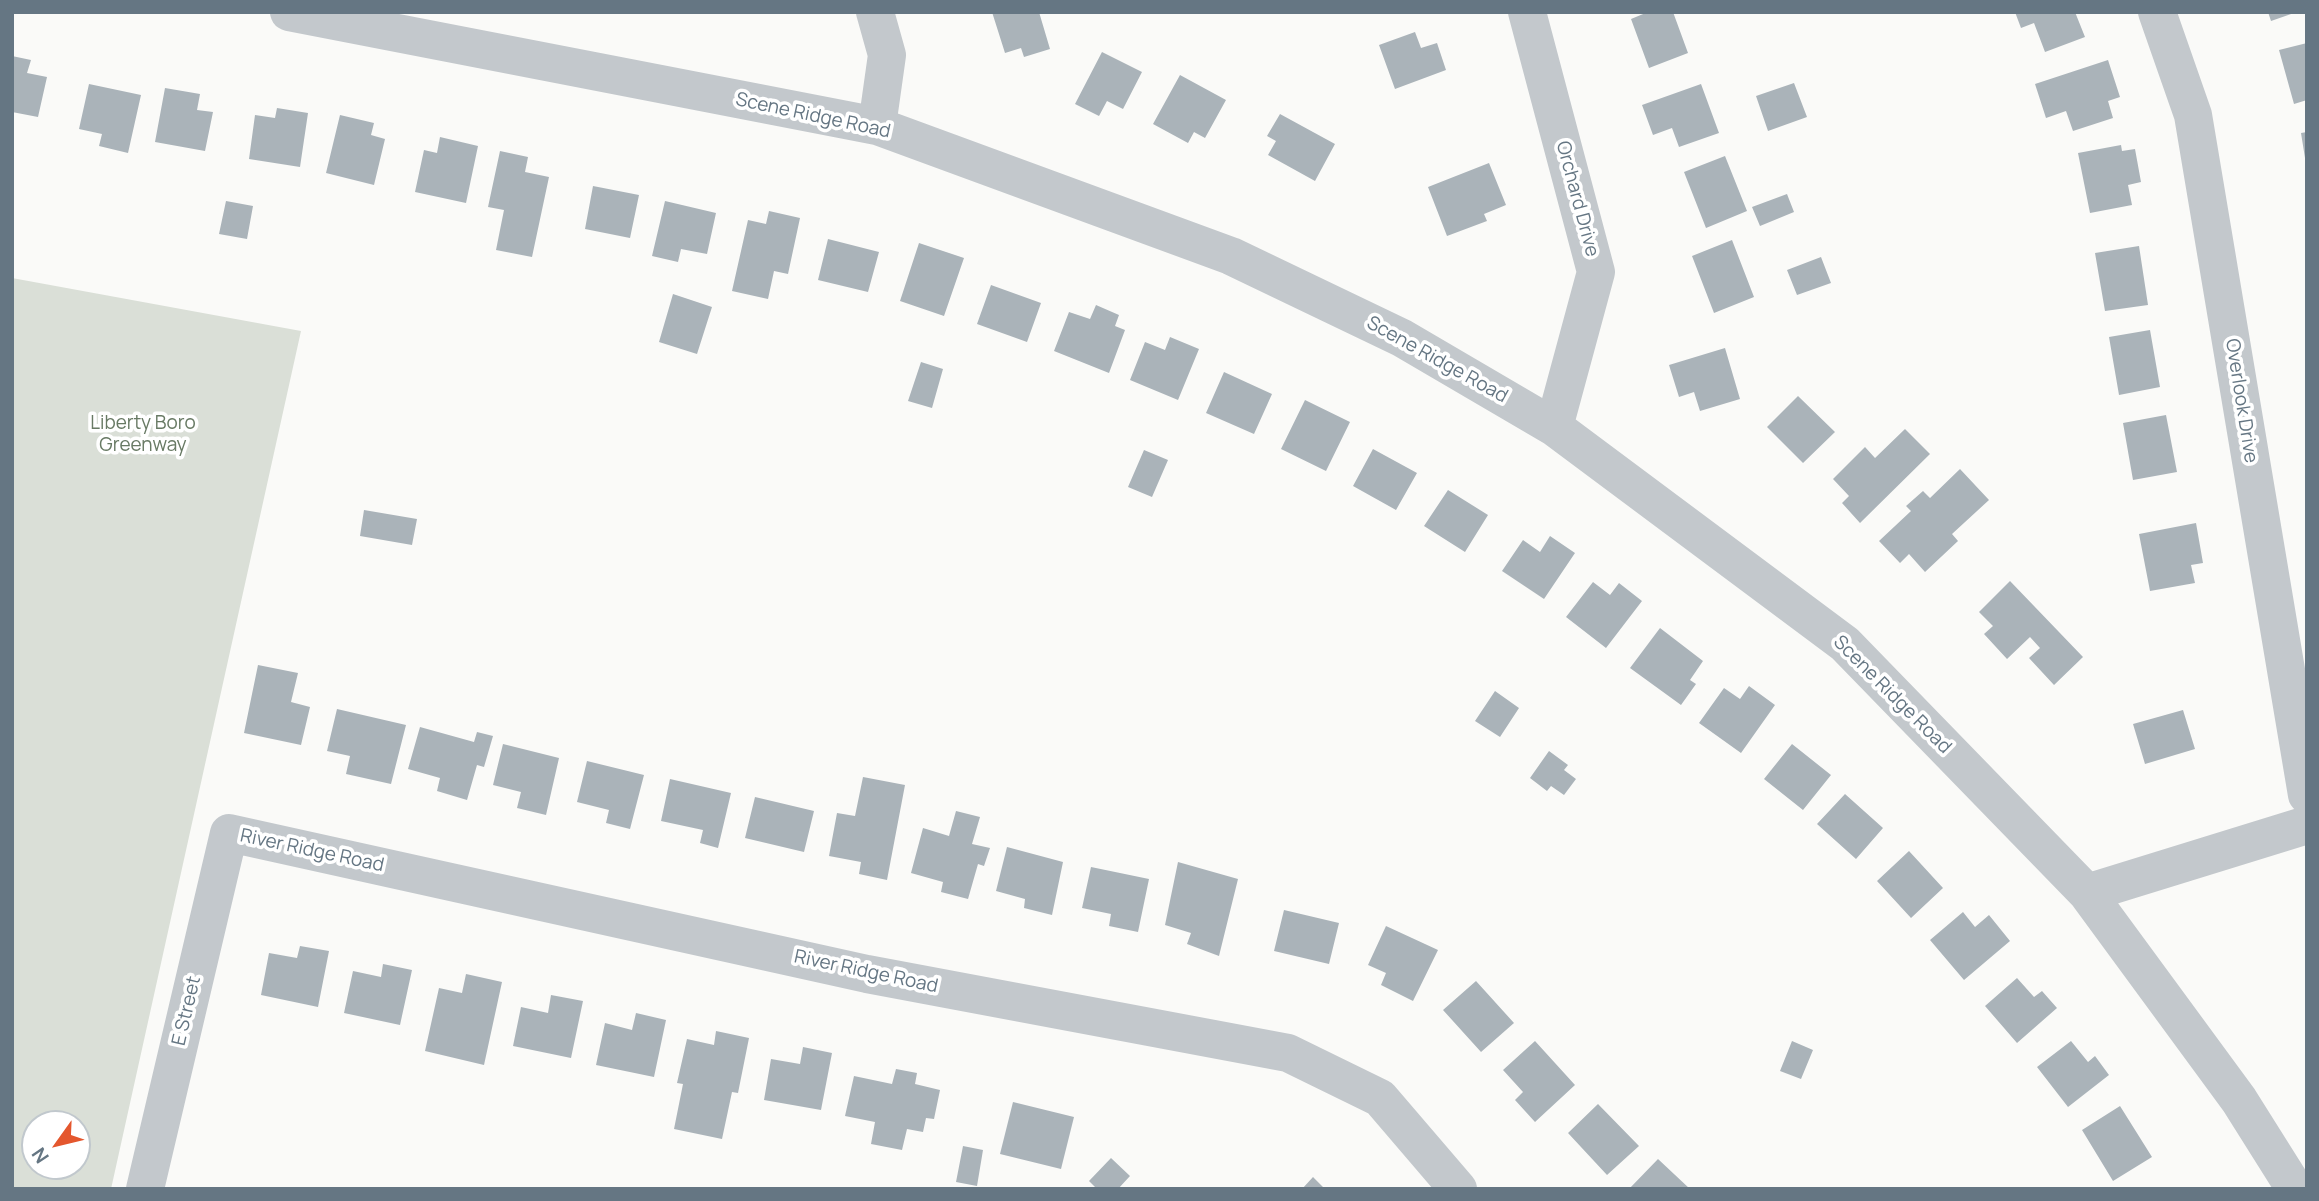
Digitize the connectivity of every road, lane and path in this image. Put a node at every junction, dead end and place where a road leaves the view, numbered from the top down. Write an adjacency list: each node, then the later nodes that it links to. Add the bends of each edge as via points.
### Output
1 (289, 12): 5 (street, Scene Ridge Road)
2 (876, 12): 5 (street, via 887,55)
3 (1527, 12): 6 (street, Orchard Drive, via 1596,272)
4 (2157, 12): 7 (street, Overlook Drive, via 2193,115)
5 (877, 126): 6 (street, Scene Ridge Road, via 1231,256 1402,338)
6 (1554, 426): 10 (street, Scene Ridge Road, via 1845,644)
7 (2307, 795)
8 (2307, 825): 10 (street)
9 (229, 833): 11 (street, River Ridge Road, via 867,974 1288,1052 1380,1098); 12 (street, E Street)
10 (2087, 893): 13 (street, Scene Ridge Road, via 2239,1100)
11 (1457, 1188)
12 (145, 1189)
13 (2295, 1189)

